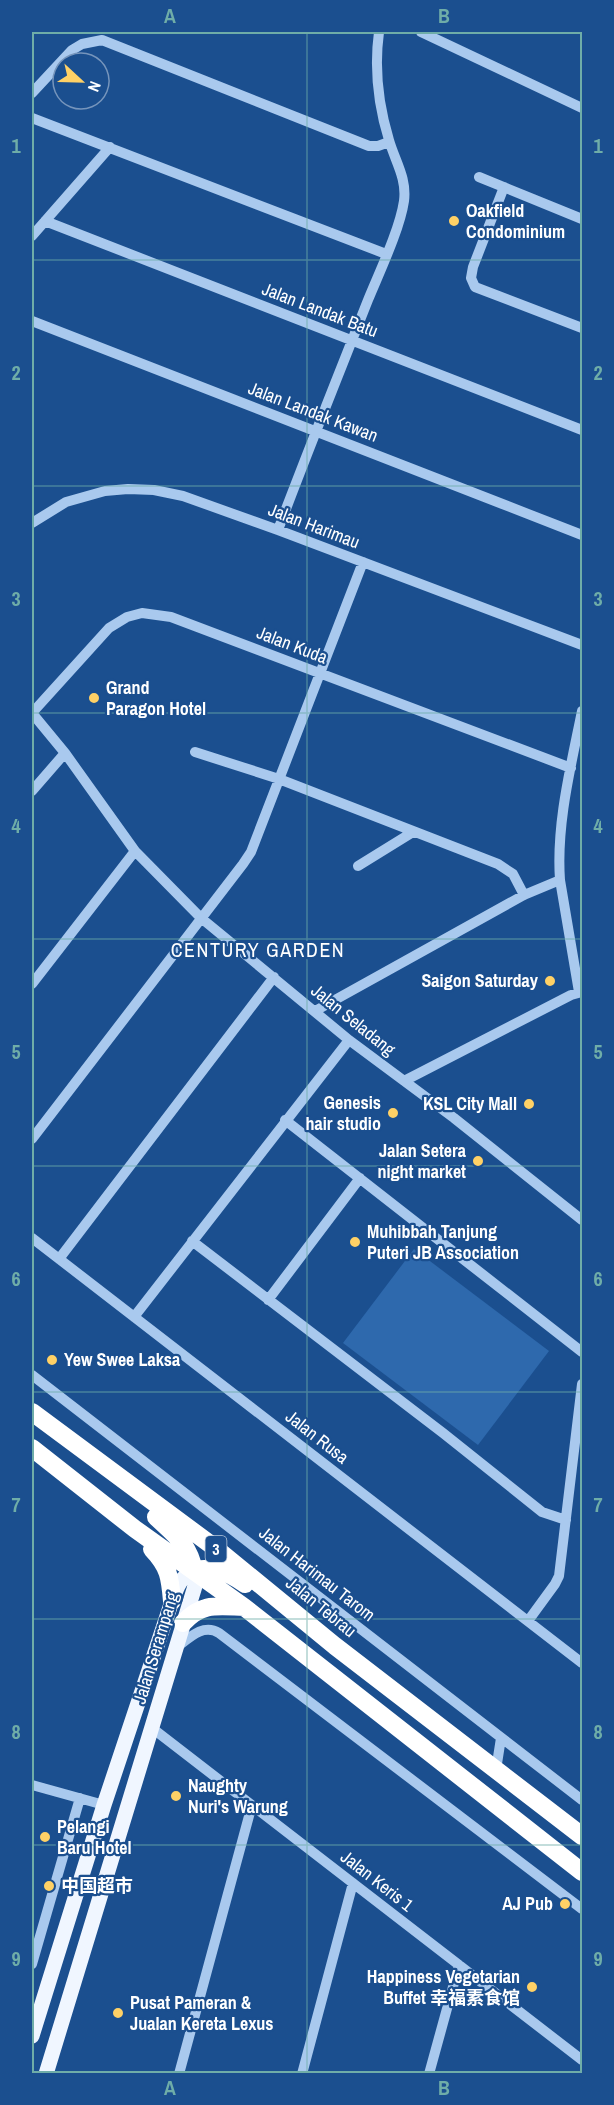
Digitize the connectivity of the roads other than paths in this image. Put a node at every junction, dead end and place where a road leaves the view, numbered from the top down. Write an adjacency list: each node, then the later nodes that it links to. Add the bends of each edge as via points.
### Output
1 (380, 32): 6 (street, via 376,57 378,99)
2 (422, 32): 4 (street)
3 (32, 93): 6 (street, via 72,50 102,40 369,146)
4 (582, 108)
5 (32, 118): 7 (street)
6 (389, 142): 13 (street, via 400,169 404,201)
7 (110, 147): 11 (street); 13 (street)
8 (479, 177): 9 (street)
9 (504, 187): 10 (street); 15 (street, via 473,267 472,284)
10 (582, 219)
11 (45, 222): 12 (street); 16 (street, Jalan Landak Batu)
12 (32, 236)
13 (386, 254): 16 (street)
14 (32, 321): 18 (street, Jalan Landak Kawan)
15 (582, 328)
16 (352, 341): 17 (street, Jalan Landak Batu); 18 (street)
17 (582, 430)
18 (315, 431): 20 (street); 21 (street, Jalan Landak Kawan)
19 (32, 523): 20 (street, Jalan Harimau, via 66,502 128,489 183,496)
20 (278, 530): 22 (street, Jalan Harimau)
21 (582, 535)
22 (363, 562): 23 (street, Jalan Harimau); 24 (street)
23 (582, 645)
24 (320, 673): 26 (street, Jalan Kuda, via 171,617 142,613 127,616 109,628); 29 (street, Jalan Kuda); 30 (street)
25 (582, 711): 29 (street)
26 (32, 713): 28 (street, Jalan Seladang)
27 (195, 752): 30 (street)
28 (65, 753): 31 (street); 33 (street, Jalan Seladang)
29 (571, 768): 35 (street, via 559,848)
30 (279, 779): 32 (street); 37 (street, via 251,852)
31 (32, 791)
32 (413, 832): 34 (street); 36 (street, via 508,869)
33 (135, 851): 37 (street, Jalan Seladang); 39 (street)
34 (357, 866)
35 (560, 880): 36 (street); 40 (street)
36 (524, 895): 41 (street)
37 (201, 918): 38 (street, Jalan Seladang); 45 (street)
38 (274, 977): 41 (street, Jalan Seladang); 50 (street)
39 (32, 984)
40 (581, 992): 43 (street)
41 (315, 1011): 42 (street, Jalan Seladang)
42 (349, 1040): 43 (street, Jalan Seladang); 44 (street)
43 (404, 1081): 47 (street, Jalan Seladang)
44 (285, 1120): 46 (street); 49 (street)
45 (32, 1139)
46 (360, 1178): 51 (street); 53 (street)
47 (582, 1220)
48 (32, 1238): 50 (street, Jalan Rusa)
49 (192, 1241): 51 (street); 52 (street)
50 (59, 1259): 52 (street, Jalan Rusa)
51 (268, 1300): 59 (street, via 542,1512)
52 (134, 1317): 64 (street, Jalan Rusa)
53 (582, 1352)
54 (32, 1375): 70 (street, Jalan Harimau Tarom)
55 (582, 1384): 59 (street)
56 (32, 1412): 58 (highway, Jalan Tebrau / 3)
57 (32, 1448): 60 (highway, 3)
58 (94, 1459): 61 (highway, via 183,1542); 66 (highway, Jalan Tebrau / 3, via 214,1547)
59 (566, 1520): 64 (street, via 559,1576)
60 (135, 1528): 61 (highway, 3); 62 (highway, via 167,1567)
61 (194, 1571): 62 (main road, Jalan Serampang, via 180,1581); 63 (highway, 3); 65 (main road, Jalan Serampang, via 195,1586); 66 (highway, via 207,1568 226,1573)
62 (172, 1601): 75 (main road, Jalan Serampang)
63 (244, 1607): 65 (highway, via 208,1606); 78 (highway, 3)
64 (528, 1621): 68 (street, Jalan Rusa)
65 (183, 1623): 67 (main road, Jalan Serampang)
66 (334, 1646): 71 (highway, Jalan Tebrau / 3)
67 (174, 1650): 69 (main road, Jalan Serampang); 80 (street, via 207,1628 219,1633)
68 (582, 1663)
69 (152, 1728): 76 (street, Jalan Keris 1); 85 (main road, Jalan Serampang)
70 (501, 1738): 71 (street); 74 (street, Jalan Harimau Tarom)
71 (496, 1770): 77 (highway, Jalan Tebrau / 3)
72 (32, 1785): 73 (street)
73 (80, 1798): 75 (street); 81 (street)
74 (582, 1800)
75 (104, 1805): 83 (main road, Jalan Serampang)
76 (252, 1805): 79 (street, Jalan Keris 1); 86 (street)
77 (582, 1836)
78 (582, 1872)
79 (353, 1883): 82 (street, Jalan Keris 1); 87 (street)
80 (582, 1909)
81 (32, 1964)
82 (459, 1965): 84 (street, Jalan Keris 1); 88 (street)
83 (32, 2036)
84 (582, 2060)
85 (46, 2073)
86 (179, 2073)
87 (302, 2073)
88 (429, 2073)

